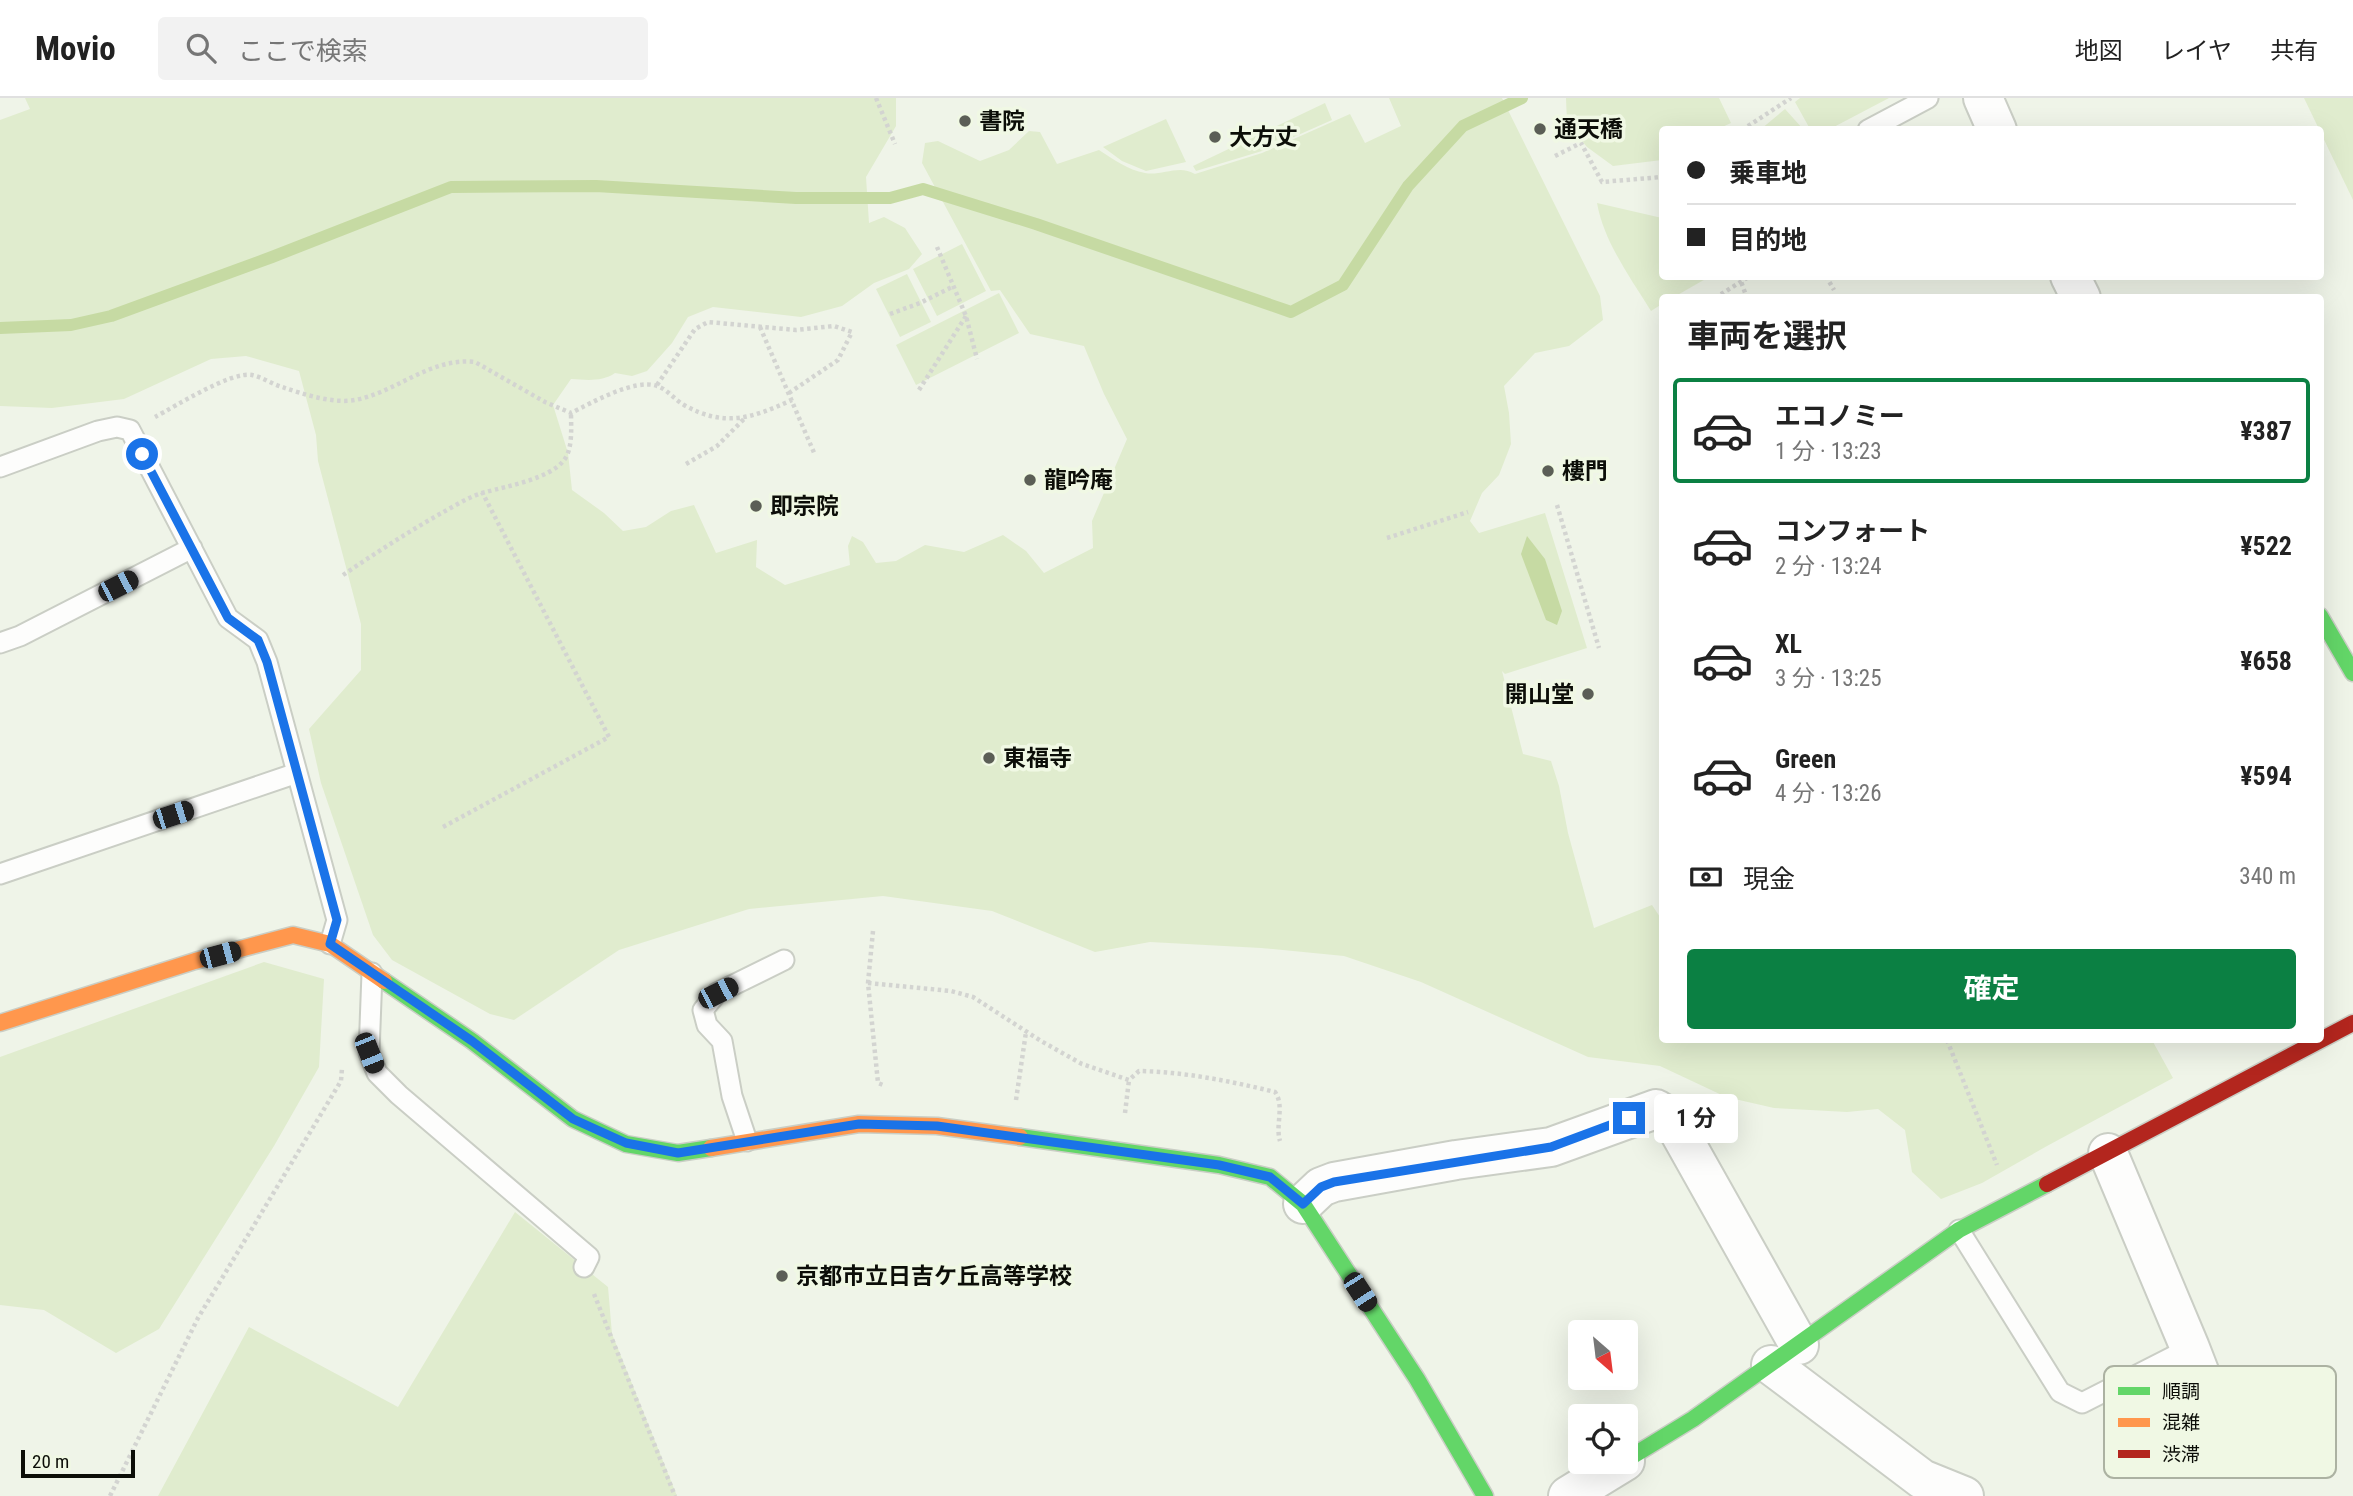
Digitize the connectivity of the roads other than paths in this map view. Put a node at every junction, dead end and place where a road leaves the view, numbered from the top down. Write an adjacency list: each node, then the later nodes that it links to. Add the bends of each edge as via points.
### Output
1 (1928, 98): 3 (lane)
2 (1983, 98): 4 (street)
3 (1876, 126)
4 (1995, 126)
5 (0, 467): 6 (lane, via 98,431 130,430)
6 (192, 548): 8 (lane); 10 (lane, via 228,618 258,640)
7 (2324, 623): 9 (street)
8 (0, 643)
9 (2353, 673)
10 (297, 773): 11 (lane); 12 (lane, via 337,920)
11 (0, 874)
12 (330, 944): 14 (street); 15 (street, via 293,936 195,961)
13 (784, 960): 19 (lane, via 718,993 703,1010 706,1025 722,1041 732,1096)
14 (372, 974): 19 (street, via 472,1041 573,1119 626,1143 678,1153); 23 (lane, via 369,1053 377,1073 589,1257)
15 (0, 1023)
16 (2353, 1023): 17 (street)
17 (2324, 1038)
18 (2315, 1043): 20 (street)
19 (747, 1141): 21 (street, via 859,1124 937,1126 1219,1165 1270,1177)
20 (2108, 1153): 22 (street); 24 (street)
21 (1303, 1204): 25 (street, via 1334,1182 1551,1147 1656,1109 1672,1119); 32 (street, via 1417,1379)
22 (1959, 1230): 25 (street); 28 (lane, via 2060,1392 2082,1403)
23 (584, 1267)
24 (2190, 1348): 26 (lane); 27 (street)
25 (1785, 1355): 29 (street); 31 (street)
26 (2155, 1366)
27 (2197, 1366)
28 (2104, 1392)
29 (1638, 1453)
30 (1604, 1474): 33 (street)
31 (1906, 1488): 34 (street)
32 (1485, 1496)
33 (1568, 1496)
34 (1964, 1496)

